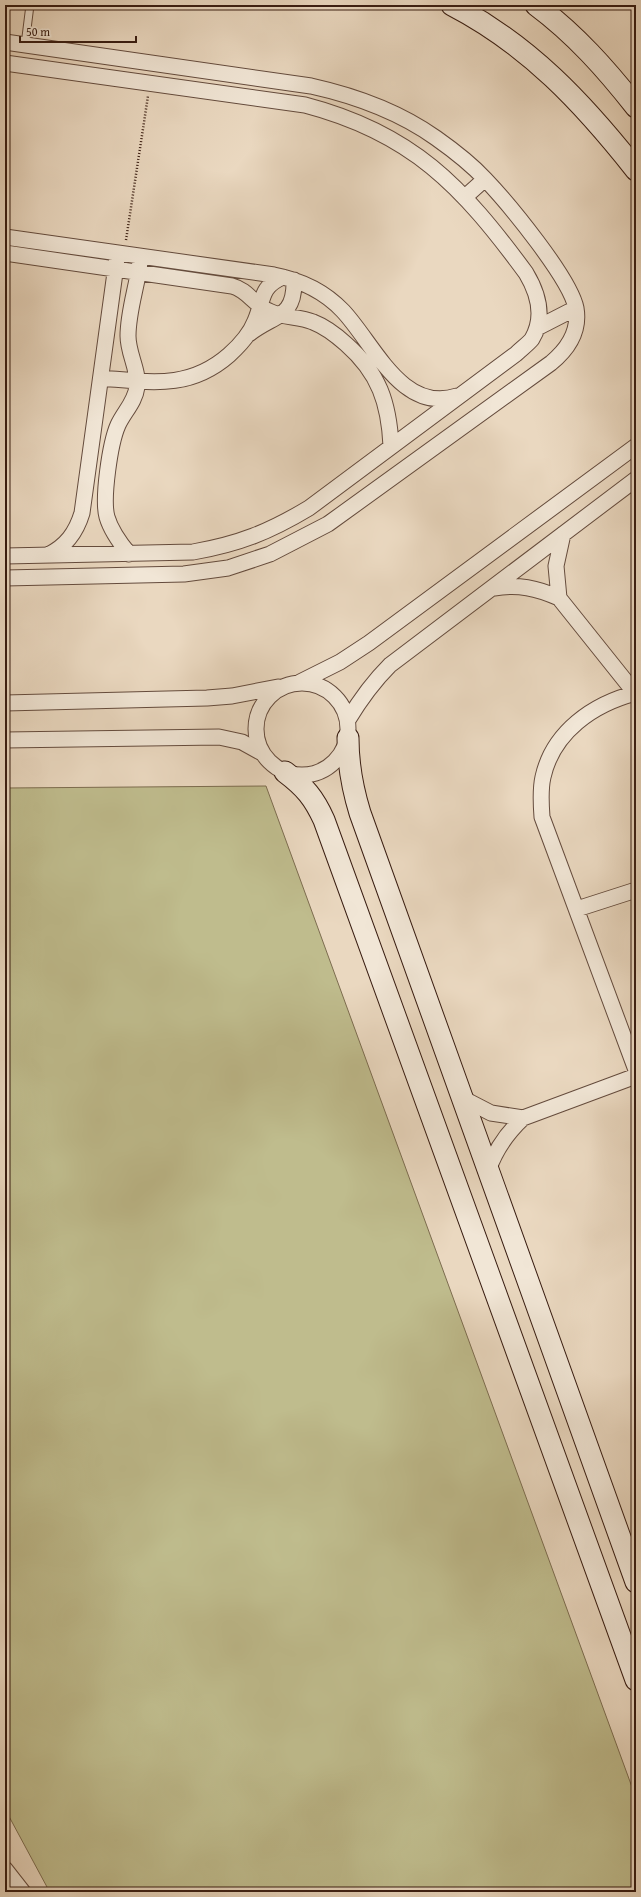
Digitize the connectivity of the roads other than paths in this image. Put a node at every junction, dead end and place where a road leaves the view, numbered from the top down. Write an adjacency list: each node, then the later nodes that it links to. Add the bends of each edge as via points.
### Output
1 (30, 5): 5 (lane)
2 (452, 5): 10 (street, via 501,34 557,79 607,133)
3 (536, 5): 9 (street, via 582,44)
4 (5, 42): 5 (street)
5 (25, 45): 6 (street)
6 (79, 52): 8 (street); 11 (street, via 277,80 344,94 376,105 407,120 436,138)
7 (5, 63): 8 (street)
8 (76, 73): 12 (street, via 305,105 336,113 394,139 420,157)
9 (636, 107)
10 (636, 170)
11 (485, 179): 12 (street); 21 (street, via 551,262 572,296)
12 (465, 197): 23 (street, via 507,248 533,286 538,299)
13 (5, 237): 15 (street)
14 (5, 253): 17 (street)
15 (121, 253): 16 (street); 17 (street)
16 (141, 256): 18 (street); 19 (street)
17 (116, 268): 18 (street); 25 (street)
18 (139, 272): 20 (street, via 232,286 242,289); 26 (street, via 131,307 128,337)
19 (288, 278): 20 (street, via 268,286); 22 (street, via 291,304); 27 (street, via 318,291 343,311 406,387 420,395 436,399)
20 (260, 306): 22 (street); 24 (street)
21 (576, 308): 23 (street); 33 (street, via 574,334 561,355 328,524)
22 (281, 315): 24 (street); 28 (street, via 320,325 358,355 370,370 382,393 390,425)
23 (537, 328): 27 (street, via 531,340 516,354)
24 (246, 336): 26 (street, via 225,358 204,373 180,380)
25 (101, 378): 26 (street); 35 (street, via 79,522 64,545)
26 (137, 381): 34 (street, via 134,398 115,432 105,498 109,523)
27 (460, 395): 28 (street)
28 (391, 446): 31 (street, via 309,508)
29 (636, 446): 40 (street, via 369,643 340,662)
30 (636, 479): 32 (street)
31 (278, 527): 33 (street); 34 (street, via 222,547 193,552)
32 (563, 534): 38 (street); 39 (street, via 556,566)
33 (290, 544): 37 (street, via 250,562 206,572)
34 (129, 554): 35 (street)
35 (48, 555): 36 (street)
36 (5, 556)
37 (5, 578)
38 (493, 588): 39 (street, via 520,586 547,592); 44 (street, via 375,680 359,701)
39 (559, 598): 42 (street)
40 (300, 682): 41 (street); 44 (street, via 316,684 331,692 342,704)
41 (283, 686): 43 (street, via 207,698); 46 (street, via 268,696 260,707 255,734)
42 (636, 693): 49 (street, via 605,703 572,726 558,742 543,778 540,798 542,817)
43 (5, 703)
44 (348, 729): 47 (street, via 342,752 331,765 317,773 302,775); 52 (street, via 348,763 352,788)
45 (5, 740): 46 (street, via 218,737 242,742)
46 (262, 753): 47 (street, via 271,764)
47 (285, 772): 56 (street, via 302,785 315,801 324,820)
48 (636, 890): 49 (street)
49 (576, 909): 50 (street)
50 (636, 1070)
51 (636, 1076): 53 (street)
52 (462, 1098): 53 (street, via 491,1113); 54 (street)
53 (523, 1118): 54 (street, via 502,1142)
54 (488, 1170): 55 (street)
55 (636, 1582)
56 (636, 1680)
57 (5, 1869): 58 (street)
58 (23, 1892)

